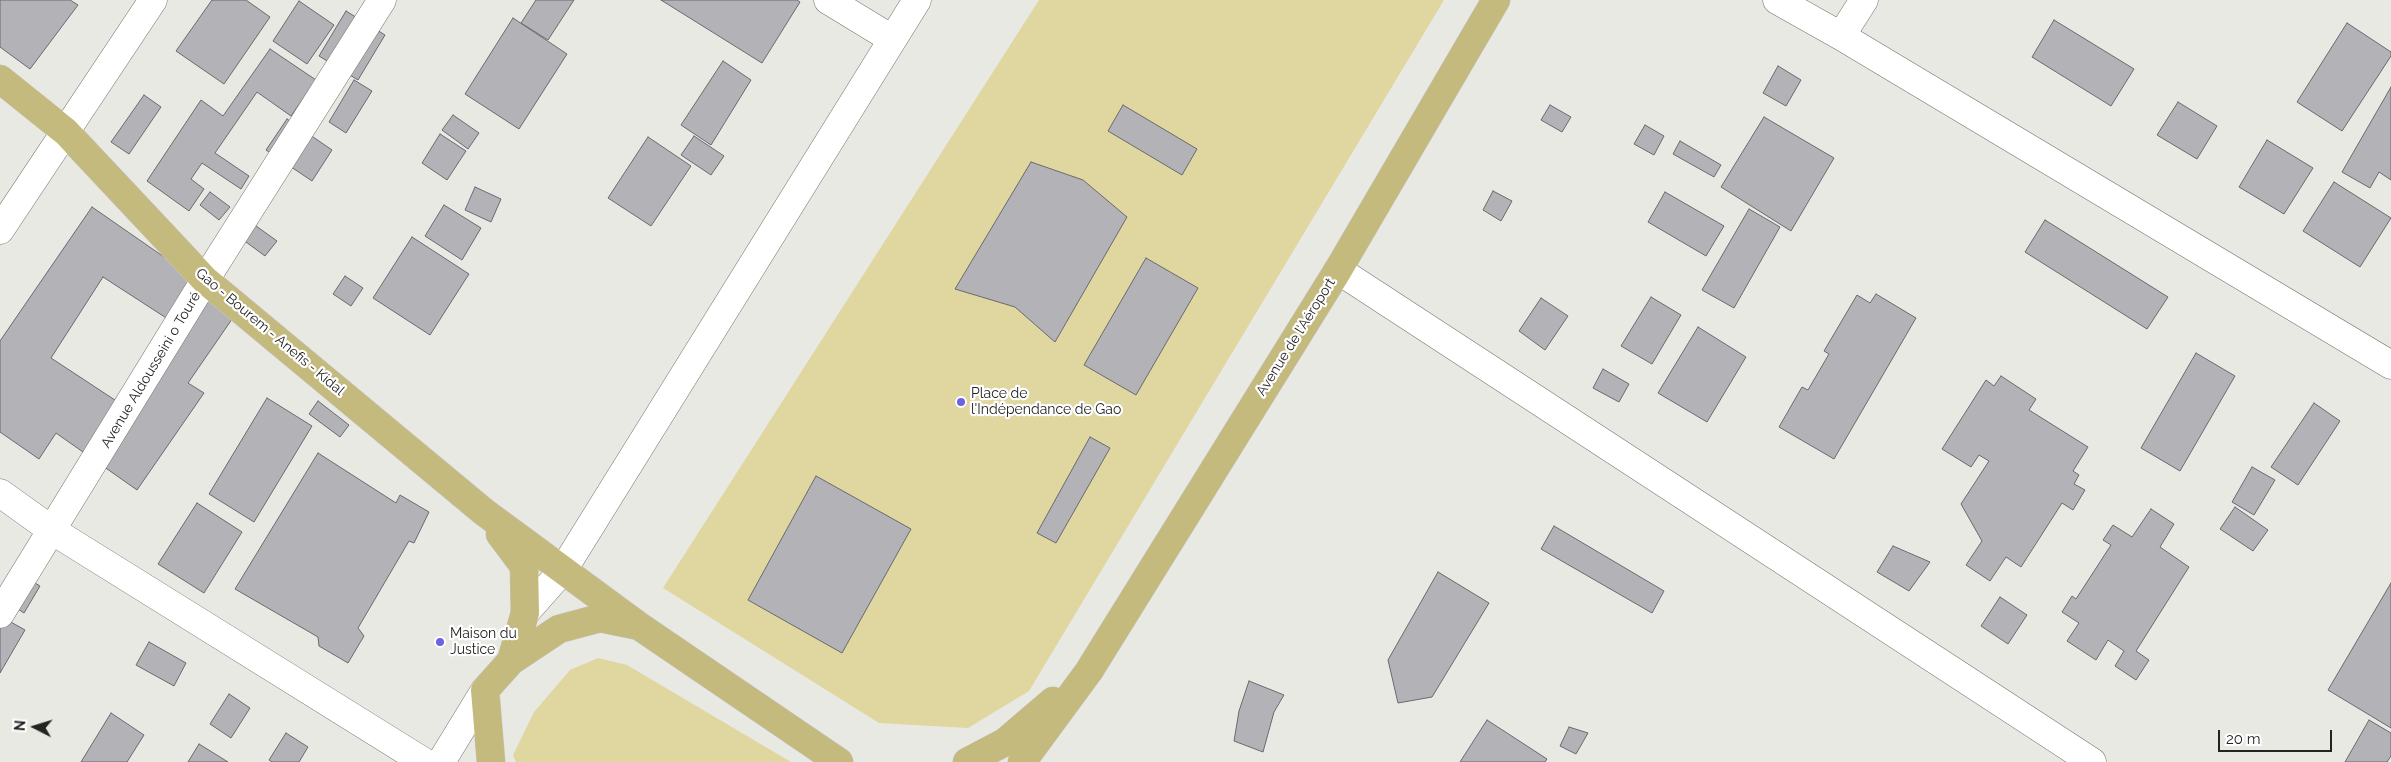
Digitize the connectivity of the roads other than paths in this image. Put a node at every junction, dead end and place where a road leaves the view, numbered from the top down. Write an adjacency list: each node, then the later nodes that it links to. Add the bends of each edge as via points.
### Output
1 (153, 0): 11 (street)
2 (382, 0): 14 (street, Avenue Aldousseini o Touré)
3 (828, 0): 9 (street)
4 (917, 0): 9 (street)
5 (1496, 0): 13 (main road, Avenue de l'Aéroport)
6 (1777, 0): 8 (street)
7 (1864, 0): 8 (street)
8 (1841, 36): 15 (street)
9 (892, 39): 19 (street)
10 (0, 79): 11 (main road, Gao - Bourem - Anefis - Kidal)
11 (66, 132): 12 (street); 14 (main road, Gao - Bourem - Anefis - Kidal)
12 (0, 230)
13 (1338, 270): 24 (main road, Avenue de l'Aéroport); 32 (street)
14 (205, 280): 17 (main road, Gao - Bourem - Anefis - Kidal); 18 (street, Avenue Aldousseini o Touré)
15 (2391, 365)
16 (0, 493): 18 (street)
17 (484, 512): 19 (main road); 20 (main road, via 524,566)
18 (53, 531): 21 (street, Avenue Aldousseini o Touré); 26 (street)
19 (563, 570): 20 (street); 22 (main road)
20 (524, 613): 23 (main road)
21 (0, 614)
22 (639, 626): 23 (main road, via 600,618 559,629); 29 (main road)
23 (512, 661): 25 (main road)
24 (1089, 671): 30 (main road, via 1004,742); 31 (main road)
25 (486, 690): 27 (street); 28 (main road)
26 (424, 762)
27 (442, 762)
28 (491, 762)
29 (839, 762)
30 (967, 762)
31 (1022, 762)
32 (2092, 762)

